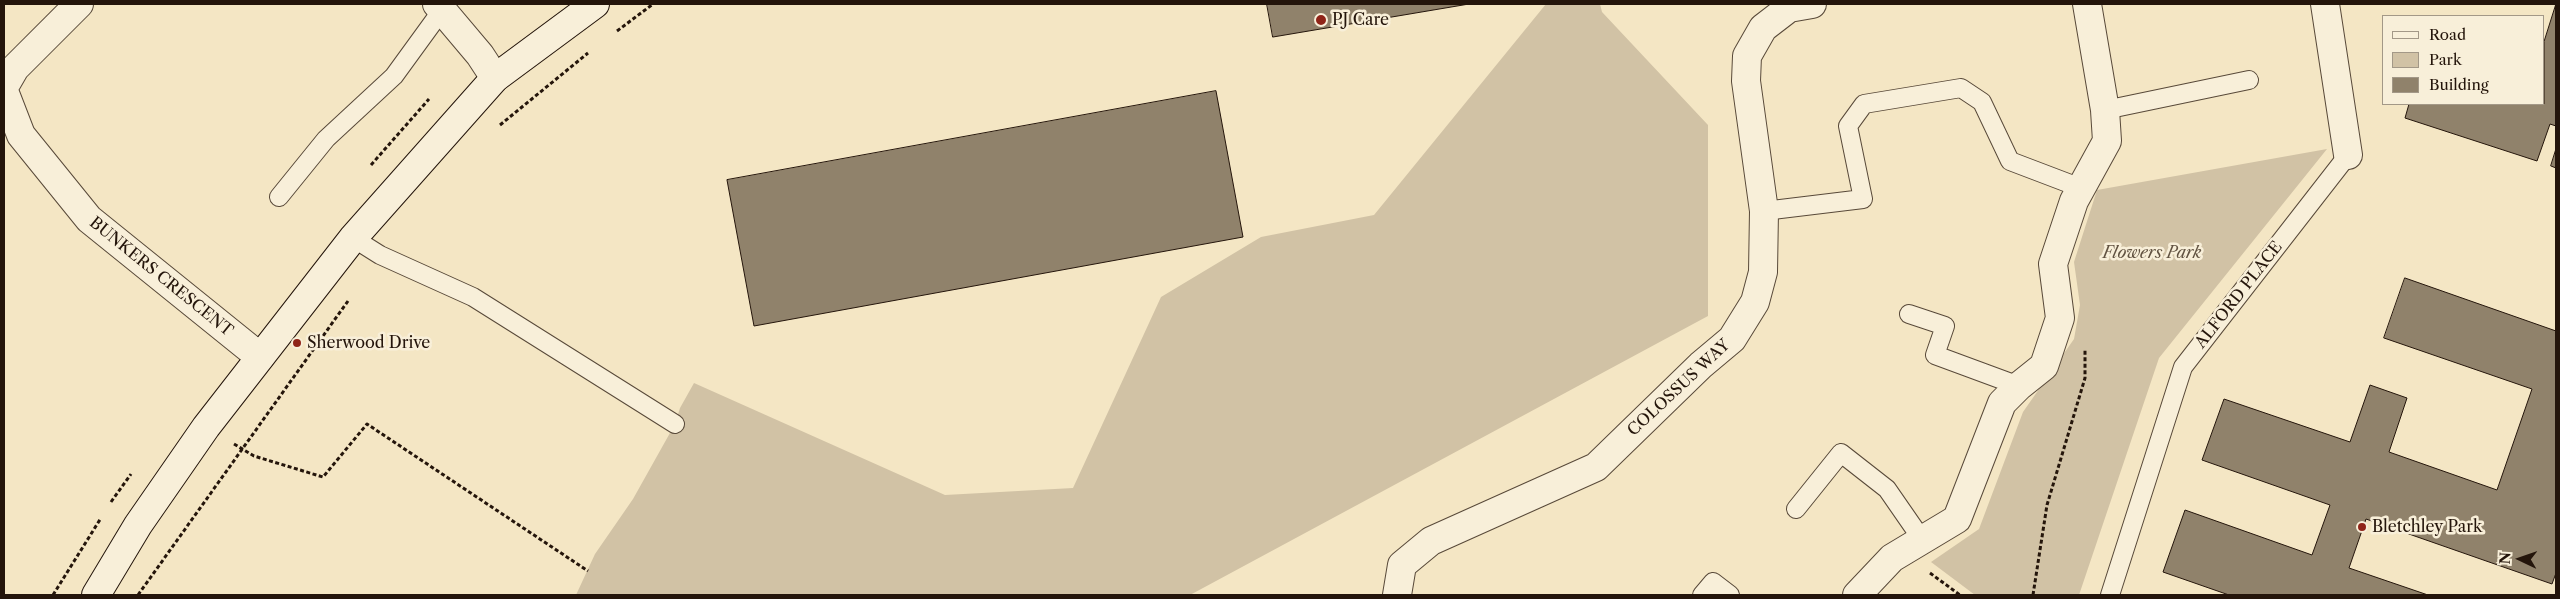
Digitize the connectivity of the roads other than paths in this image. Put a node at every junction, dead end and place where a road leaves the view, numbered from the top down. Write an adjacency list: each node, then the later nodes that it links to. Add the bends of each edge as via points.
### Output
1 (79, 4): 9 (street, via 15,68)
2 (595, 4): 7 (street)
3 (1812, 4): 15 (street, COLOSSUS WAY, via 1789,8 1763,28 1747,56 1746,81)
4 (2087, 4): 11 (street)
5 (2325, 4): 12 (street, ALFORD PLACE)
6 (439, 7): 7 (street); 14 (lane, via 394,76 326,139)
7 (495, 78): 16 (street)
8 (2249, 80): 11 (lane)
9 (4, 87)
10 (4, 91): 18 (street, BUNKERS CRESCENT, via 21,135 89,219)
11 (2105, 110): 13 (street, via 2107,141)
12 (2348, 155): 28 (lane, ALFORD PLACE, via 2184,367)
13 (2081, 188): 15 (lane, via 2010,161 1982,102 1961,88 1864,104 1848,126 1863,199); 19 (street, via 2052,264 2060,318 2044,366)
14 (279, 197)
15 (1764, 210): 24 (street, COLOSSUS WAY, via 1763,272 1755,302 1732,339 1700,365 1596,467 1431,541 1402,565)
16 (353, 238): 18 (street); 20 (lane, via 380,255 473,297)
17 (1910, 314): 19 (lane, via 1945,326 1935,355)
18 (260, 357): 23 (street, via 206,427 138,525)
19 (2019, 386): 22 (street, via 2002,403 1957,519)
20 (675, 424)
21 (1796, 509): 22 (lane, via 1841,453 1886,489)
22 (1923, 541): 27 (street, via 1892,558)
23 (96, 595)
24 (1397, 595)
25 (1702, 595): 26 (lane, via 1713,582)
26 (1730, 595)
27 (1857, 595)
28 (2110, 595)

